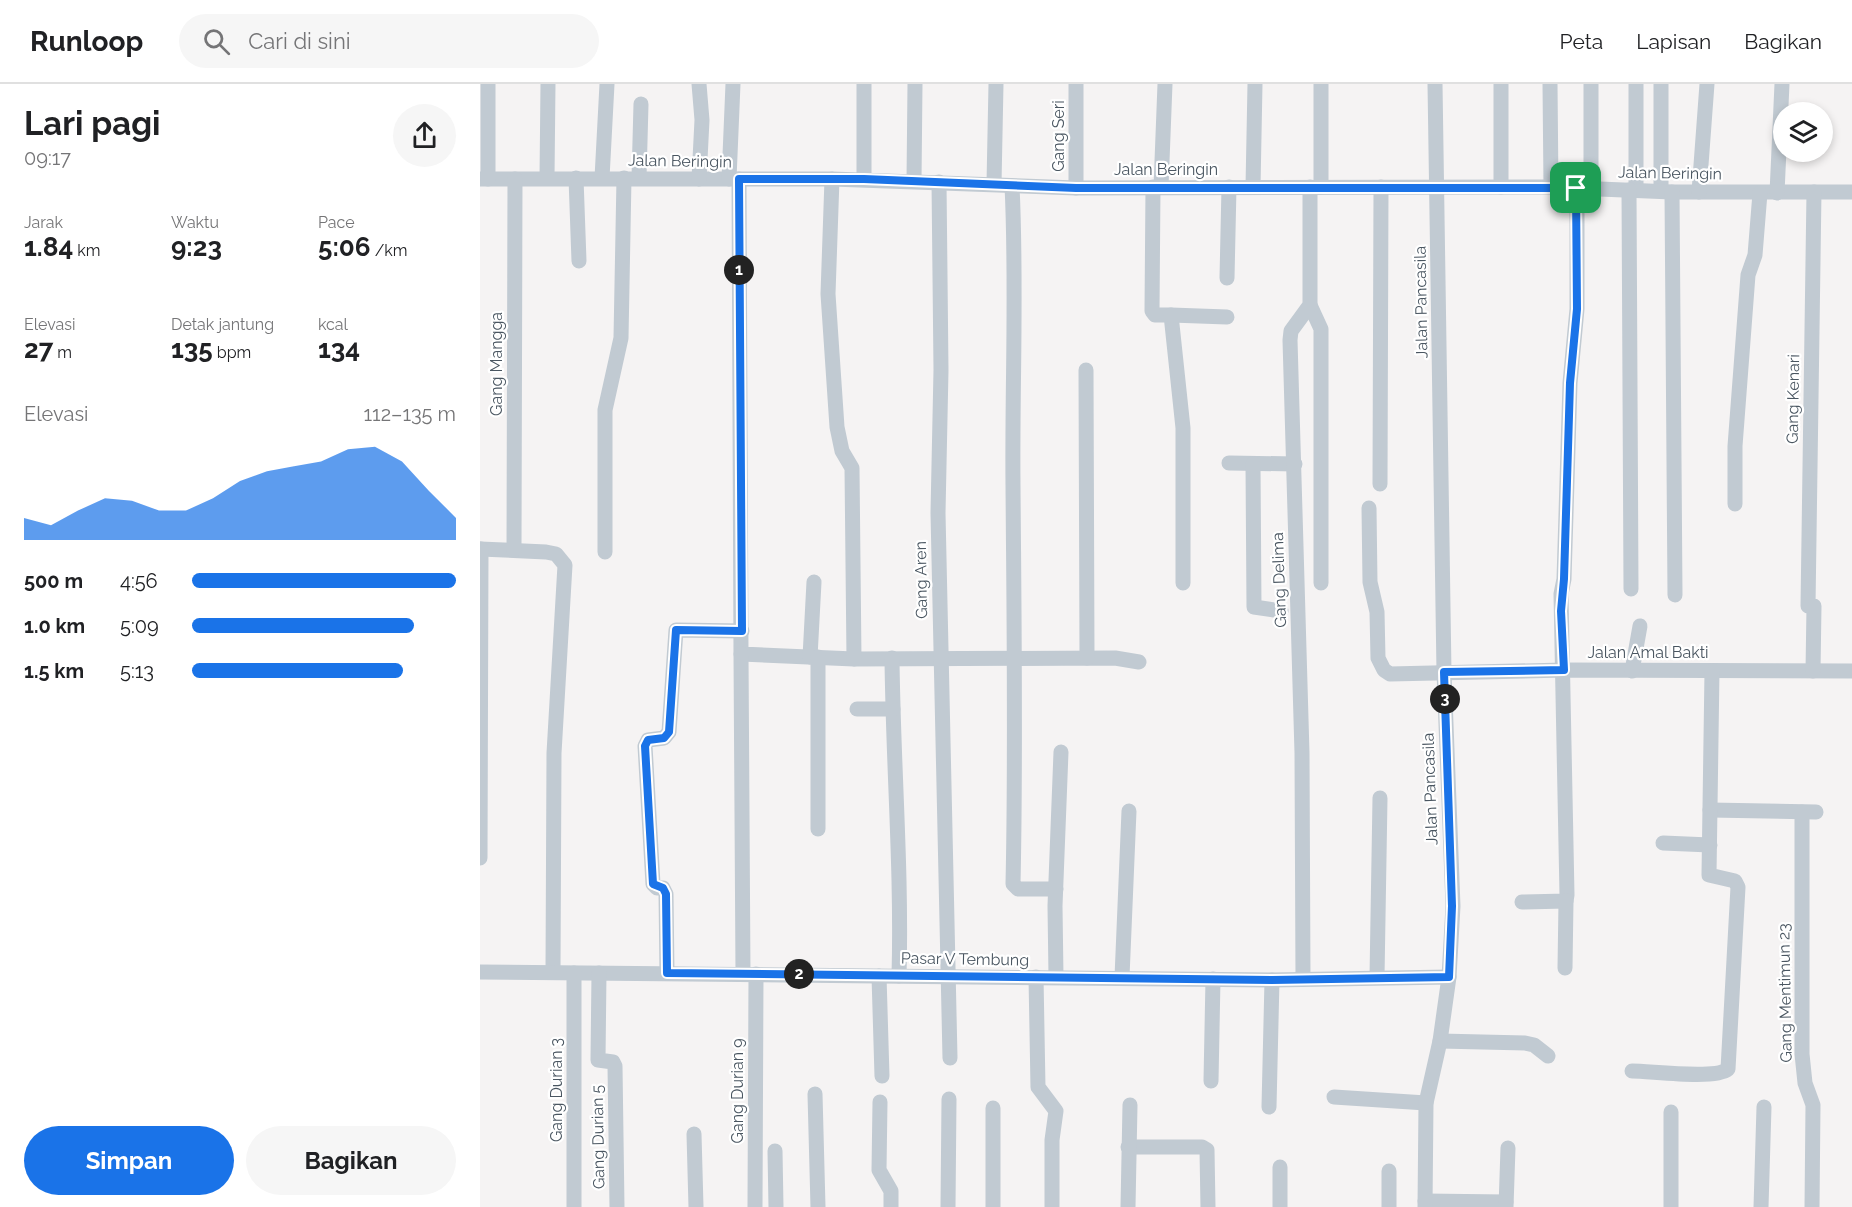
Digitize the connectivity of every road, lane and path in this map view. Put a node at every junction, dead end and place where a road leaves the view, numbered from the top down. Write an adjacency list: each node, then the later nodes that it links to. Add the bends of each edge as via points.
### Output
1 (488, 84): 27 (street)
2 (548, 84): 22 (street)
3 (607, 84): 24 (street)
4 (699, 84): 29 (street)
5 (733, 84): 30 (street, Gang Durian 9)
6 (864, 84): 31 (street)
7 (915, 84): 32 (street)
8 (996, 84): 34 (street)
9 (1076, 84): 44 (street, Gang Seri)
10 (1165, 84): 36 (street)
11 (1255, 84): 38 (street)
12 (1321, 84): 39 (street)
13 (1435, 84): 41 (street, Jalan Pancasila)
14 (1501, 84): 42 (street)
15 (1550, 84): 43 (street)
16 (1591, 84): 45 (street)
17 (1636, 84): 46 (street)
18 (1661, 84): 47 (street)
19 (1707, 84): 48 (street)
20 (1782, 84): 52 (street)
21 (641, 104): 25 (street)
22 (547, 178): 23 (street, Jalan Beringin); 28 (street, Jalan Beringin)
23 (576, 178): 24 (street, Jalan Beringin); 53 (street)
24 (602, 178): 25 (street, Jalan Beringin)
25 (632, 178): 29 (street, Jalan Beringin); 67 (street, via 621,338 605,410)
26 (832, 178): 30 (street, Jalan Beringin); 31 (street, Jalan Beringin); 82 (street, via 828,294 838,435 852,468)
27 (484, 179): 28 (street, Jalan Beringin)
28 (515, 179): 66 (street, Gang Mangga)
29 (699, 179): 30 (street, Jalan Beringin)
30 (734, 179): 75 (street, Gang Durian 9)
31 (864, 179): 32 (street, Jalan Beringin)
32 (914, 181): 33 (street, Jalan Beringin)
33 (939, 182): 34 (street, Jalan Beringin); 80 (street, Gang Aren)
34 (994, 184): 35 (street, Jalan Beringin)
35 (1012, 186): 44 (street, Jalan Beringin); 78 (street)
36 (1157, 187): 37 (street, Jalan Beringin); 44 (street, Jalan Beringin); 56 (street, via 1152,311 1155,315)
37 (1229, 187): 38 (street, Jalan Beringin); 54 (street)
38 (1253, 187): 39 (street, Jalan Beringin)
39 (1316, 187): 40 (street, Jalan Beringin); 55 (street)
40 (1381, 187): 41 (street, Jalan Beringin); 62 (street)
41 (1437, 187): 42 (street, Jalan Beringin); 89 (street, Jalan Pancasila)
42 (1501, 187): 43 (street, Jalan Beringin)
43 (1551, 187): 45 (street, Jalan Beringin)
44 (1076, 188)
45 (1584, 189): 46 (street, Jalan Beringin); 84 (street, via 1561,594)
46 (1633, 190): 47 (street, Jalan Beringin); 71 (street)
47 (1666, 191): 48 (street, Jalan Beringin); 72 (street)
48 (1699, 192): 51 (street, Jalan Beringin)
49 (1814, 192): 50 (street, Jalan Beringin); 52 (street, Jalan Beringin); 87 (street, Gang Kenari, via 1808,606 1814,606)
50 (1852, 192)
51 (1760, 193): 52 (street, Jalan Beringin); 63 (street, via 1755,255 1748,275)
52 (1777, 193)
53 (579, 261)
54 (1227, 278)
55 (1310, 305): 61 (street, Gang Delima, via 1291,331); 70 (street, via 1322,329)
56 (1171, 315): 57 (street); 69 (street, via 1183,428)
57 (1227, 317)
58 (1086, 370): 81 (street)
59 (1229, 464): 60 (street)
60 (1252, 464): 61 (street); 73 (street, via 1254,608)
61 (1295, 464): 119 (street, Gang Delima)
62 (1380, 484)
63 (1735, 504)
64 (1369, 508): 89 (street, Jalan Amal Bakti, via 1370,582 1377,612 1378,658 1390,674)
65 (481, 549): 66 (street); 99 (street)
66 (514, 550): 105 (street, via 546,552 560,557 565,565 554,753)
67 (605, 552)
68 (814, 582): 77 (street)
69 (1183, 583)
70 (1322, 583)
71 (1631, 589)
72 (1676, 595)
73 (1281, 611)
74 (1640, 626): 85 (street)
75 (742, 631): 76 (street, Gang Durian 9); 108 (street, via 676,630 669,732 664,738 648,740 645,746 653,884 666,894)
76 (741, 654): 77 (street); 109 (street, Gang Durian 9)
77 (814, 657): 82 (street); 96 (street)
78 (1016, 657): 80 (street); 81 (street); 100 (street, via 1013,884 1018,889)
79 (892, 658): 80 (street); 82 (street); 91 (street)
80 (941, 658): 112 (street, Gang Aren)
81 (1087, 658): 83 (street)
82 (854, 659)
83 (1139, 662)
84 (1564, 670): 85 (street, Jalan Amal Bakti); 89 (street, Jalan Amal Bakti); 101 (street)
85 (1632, 670): 86 (street, Jalan Amal Bakti)
86 (1712, 670): 87 (street, Jalan Amal Bakti); 94 (street)
87 (1813, 671): 88 (street, Jalan Amal Bakti)
88 (1852, 671)
89 (1444, 672): 117 (street, Jalan Pancasila, via 1452,906)
90 (857, 709): 91 (street)
91 (893, 709): 111 (street)
92 (1060, 752): 100 (street)
93 (1380, 798): 116 (street)
94 (1710, 810): 98 (street); 161 (street, Gang Mentimun 23, via 1809,812 1802,1054 1805,1083 1813,1106)
95 (1129, 811): 115 (street)
96 (818, 829)
97 (1663, 843): 98 (street)
98 (1710, 845): 124 (street, via 1710,875 1735,881 1738,887 1728,1069 1703,1074)
99 (480, 858)
100 (1056, 889): 114 (street)
101 (1566, 901): 102 (street); 103 (street)
102 (1522, 903)
103 (1565, 968)
104 (480, 972): 105 (street, Pasar V Tembung)
105 (553, 972): 106 (street, Pasar V Tembung)
106 (574, 973): 107 (street, Pasar V Tembung); 145 (street, Gang Durian 3)
107 (599, 973): 108 (street, Pasar V Tembung); 146 (street, Gang Durian 5, via 598,1057 615,1066)
108 (667, 973): 109 (street, Pasar V Tembung)
109 (749, 974): 110 (street, Pasar V Tembung); 148 (street, Gang Durian 9)
110 (879, 976): 111 (street, Pasar V Tembung); 125 (street)
111 (898, 976): 112 (street, Pasar V Tembung)
112 (947, 977): 113 (street, Pasar V Tembung); 123 (street, Gang Aren)
113 (1036, 977): 114 (street, Pasar V Tembung); 154 (street, via 1038,1087 1056,1111)
114 (1056, 977): 115 (street, Pasar V Tembung)
115 (1122, 977): 118 (street, Pasar V Tembung)
116 (1377, 977): 117 (street, Pasar V Tembung); 119 (street, Pasar V Tembung)
117 (1449, 977): 121 (street, Jalan Pancasila)
118 (1213, 979): 120 (street, Pasar V Tembung); 126 (street)
119 (1303, 979): 120 (street, Pasar V Tembung)
120 (1272, 980): 133 (street)
121 (1440, 1041): 122 (street, via 1525,1043); 131 (street, Jalan Pancasila)
122 (1548, 1056)
123 (950, 1058)
124 (1632, 1071)
125 (882, 1076)
126 (1211, 1081)
127 (814, 1094): 150 (street)
128 (1334, 1097): 131 (street)
129 (949, 1100): 152 (street)
130 (880, 1102): 151 (street, via 879,1170 891,1191)
131 (1426, 1102): 143 (street, Jalan Pancasila)
132 (1130, 1105): 138 (street)
133 (1269, 1107)
134 (1764, 1107): 160 (street)
135 (993, 1108): 153 (street)
136 (1671, 1112): 159 (street)
137 (694, 1134): 147 (street)
138 (1128, 1147): 155 (street); 156 (street, via 1207,1150)
139 (1508, 1148): 144 (street)
140 (775, 1151): 149 (street)
141 (1280, 1167): 157 (street)
142 (1389, 1171): 158 (street)
143 (1425, 1204): 144 (street)
144 (1506, 1204)
145 (574, 1207)
146 (617, 1207)
147 (696, 1207)
148 (755, 1207)
149 (776, 1207)
150 (818, 1207)
151 (891, 1207)
152 (948, 1207)
153 (993, 1207)
154 (1052, 1207)
155 (1128, 1207)
156 (1208, 1207)
157 (1280, 1207)
158 (1389, 1207)
159 (1671, 1207)
160 (1761, 1207)
161 (1812, 1207)

